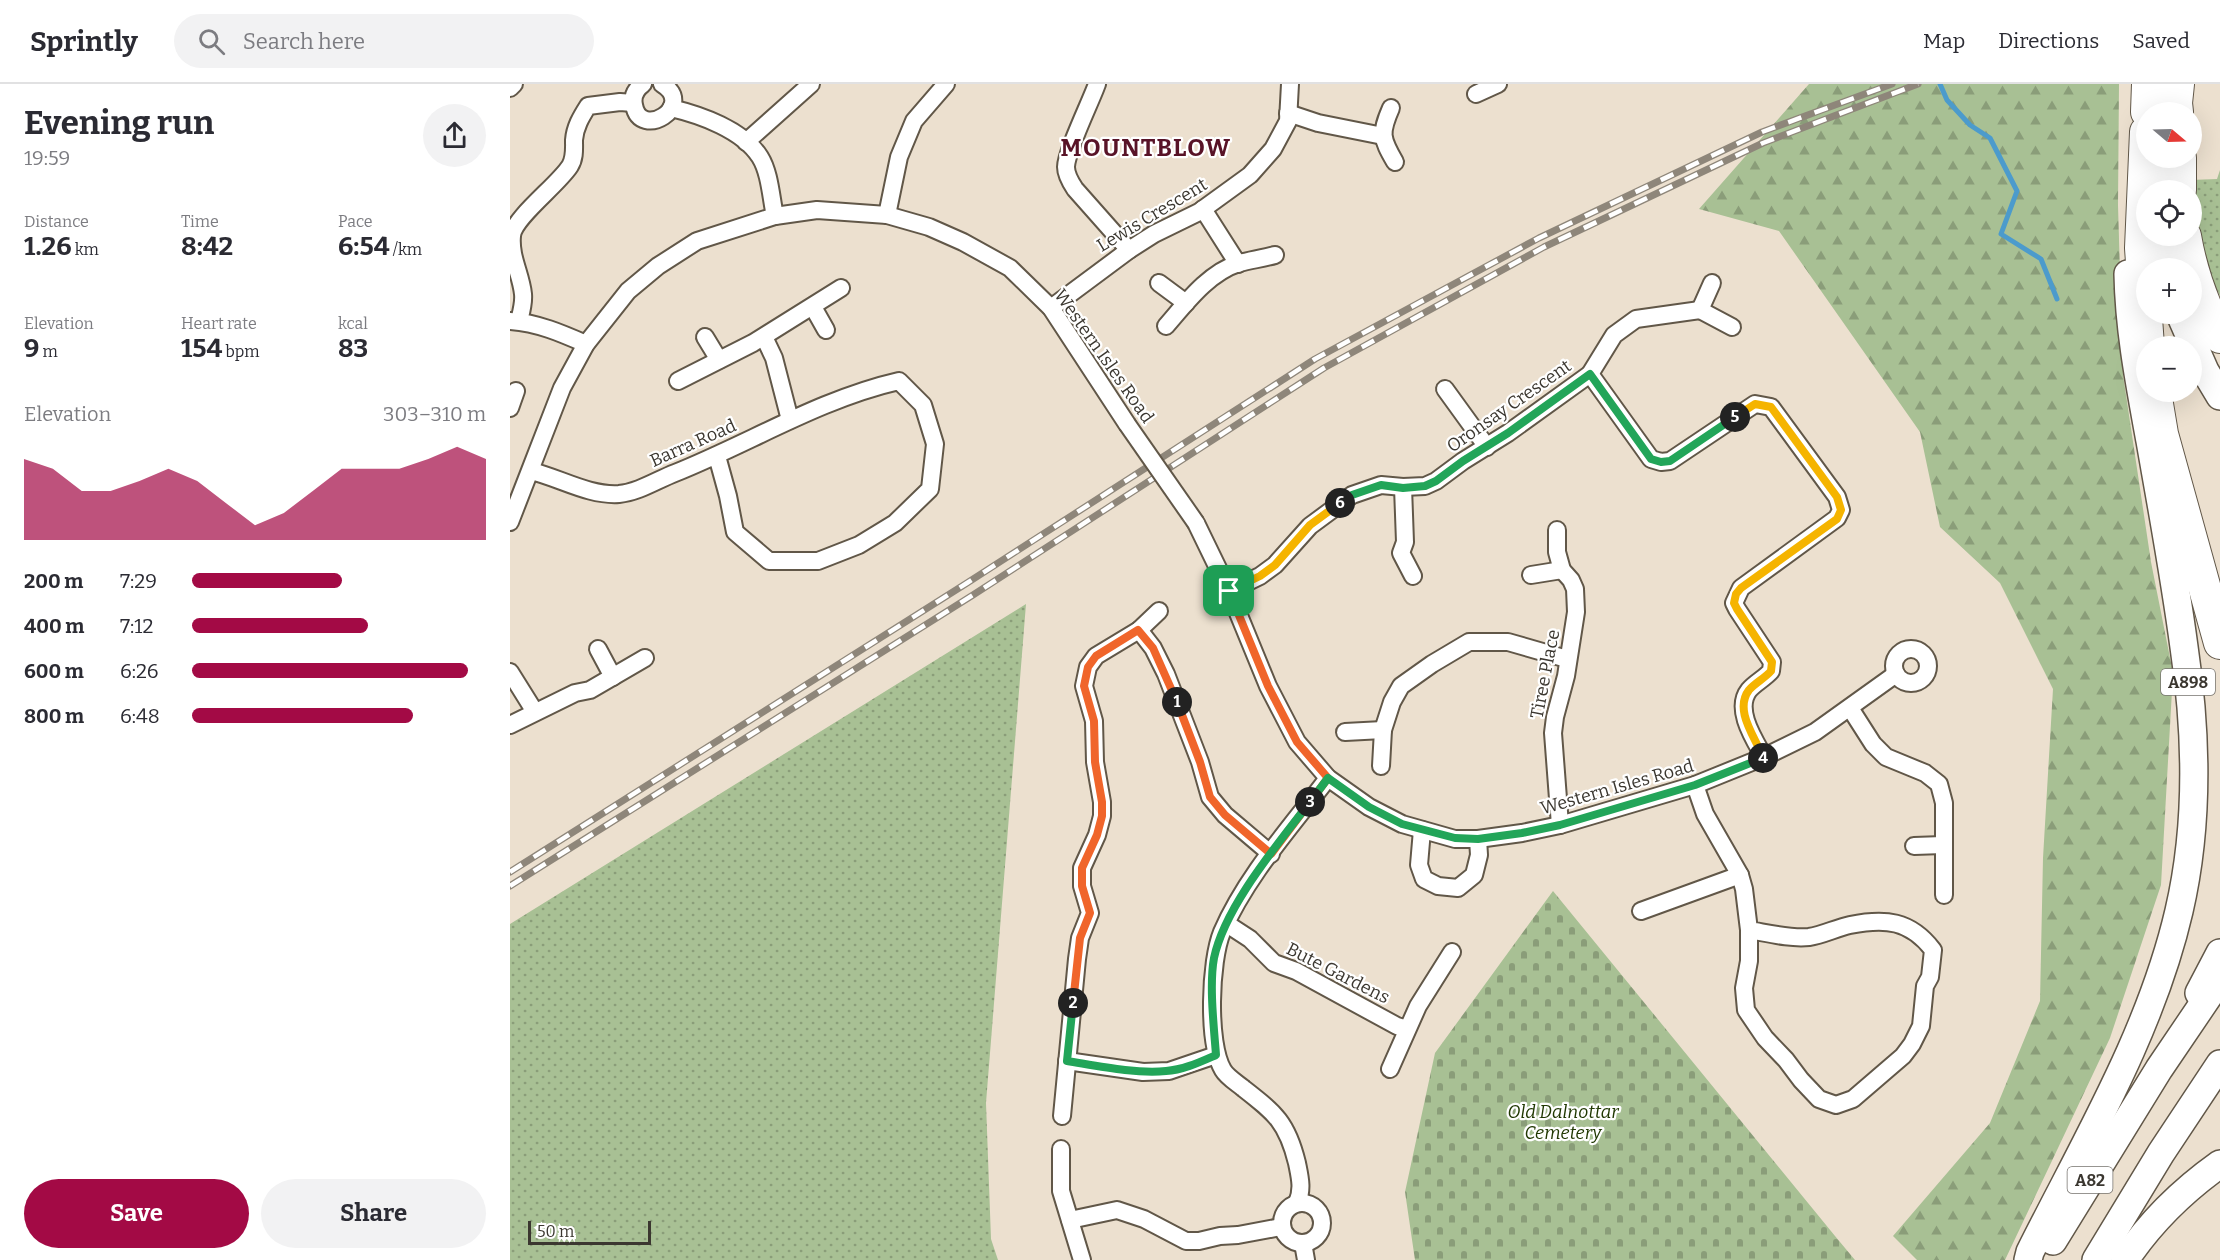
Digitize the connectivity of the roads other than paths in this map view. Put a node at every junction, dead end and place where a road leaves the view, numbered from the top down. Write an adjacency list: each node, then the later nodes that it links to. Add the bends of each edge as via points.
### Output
1 (514, 84): 9 (street)
2 (643, 84): 12 (street, via 634,94)
3 (662, 84): 13 (street, via 671,92)
4 (811, 84): 17 (street)
5 (946, 84): 21 (street, via 914,121 899,157)
6 (1097, 84): 25 (street, via 1066,167 1074,189)
7 (1290, 84): 15 (street, Lewis Crescent)
8 (1498, 84): 10 (street)
9 (510, 88)
10 (1476, 94)
11 (2164, 99): 110 (main road, A898, via 2138,128 2128,291 2133,347 2192,711 2190,850 2173,934 2145,1015)
12 (633, 103): 13 (street, via 638,114 651,121 667,115); 23 (street, via 588,106 579,120 571,164)
13 (671, 108): 17 (street, via 700,115)
14 (1391, 108): 16 (street)
15 (1288, 113): 16 (street); 20 (street, Lewis Crescent, via 1288,121 1273,149 1250,175)
16 (1383, 136): 18 (street)
17 (746, 142): 22 (street, via 760,157 766,171)
18 (1395, 162)
19 (2144, 168): 40 (highway, via 2141,248)
20 (1203, 209): 25 (street, Lewis Crescent); 27 (street)
21 (887, 215): 22 (street, Western Isles Road, via 817,210); 33 (street, Western Isles Road, via 929,227 1010,268)
22 (775, 216): 44 (street, Western Isles Road, via 697,241 658,266 628,291)
23 (513, 225): 35 (street, via 512,249 523,293)
24 (2187, 246): 43 (highway, via 2204,304)
25 (1129, 250): 33 (street, Lewis Crescent)
26 (1275, 255): 27 (street)
27 (1238, 264): 31 (street, via 1213,278)
28 (1159, 283): 31 (street)
29 (1712, 283): 34 (street)
30 (841, 288): 32 (street)
31 (1186, 303): 37 (street)
32 (813, 306): 39 (street); 42 (street)
33 (1051, 308): 63 (street, Western Isles Road, bridge, via 1196,523)
34 (1700, 310): 38 (street); 46 (street, via 1636,319 1614,335)
35 (515, 321): 44 (street, via 548,328)
36 (2184, 324): 50 (main road)
37 (1166, 326)
38 (1732, 327)
39 (826, 330)
40 (2147, 336)
41 (705, 337): 45 (street)
42 (764, 337): 45 (street); 53 (street, via 774,358)
43 (2220, 337)
44 (586, 344): 56 (street, Western Isles Road, via 562,388)
45 (719, 360): 47 (street)
46 (1590, 374): 54 (street, Oronsay Crescent); 78 (street, Oronsay Crescent, via 1651,459 1661,462 1670,461 1755,404 1771,407 1837,497 1841,510 1837,519 1736,594 1734,603 1772,662 1771,671 1744,697 1744,713)
47 (678, 381)
48 (1445, 389): 54 (street)
49 (516, 391): 52 (street)
50 (2220, 396)
51 (2157, 402): 66 (highway, A898)
52 (510, 408)
53 (790, 420): 55 (street, Barra Road); 55 (street, Barra Road, via 865,389 900,381 923,405 935,444 930,489 896,523 860,545 818,561 769,561 735,532)
54 (1487, 447): 57 (street, Oronsay Crescent, via 1436,481)
55 (717, 456): 56 (street, Barra Road, via 621,494 597,493)
56 (531, 471): 58 (street, Western Isles Road)
57 (1403, 488): 62 (street, via 1405,542 1401,553); 63 (street, Oronsay Crescent, via 1381,485 1352,495 1310,525 1275,565)
58 (510, 522)
59 (1557, 530): 60 (street, Tiree Place)
60 (1562, 570): 61 (street); 69 (street, Tiree Place, via 1575,589 1576,612)
61 (1531, 575)
62 (1413, 576)
63 (1229, 591): 80 (street, Western Isles Road, via 1268,686 1297,742)
64 (1159, 611): 65 (street)
65 (1138, 630): 87 (street, via 1166,674 1210,797); 98 (street, via 1096,656 1088,667 1084,686 1094,721 1102,816 1082,868 1082,886 1090,913 1080,938)
66 (2220, 643)
67 (598, 649): 72 (street)
68 (645, 658): 72 (street)
69 (1568, 660): 76 (street, via 1508,642 1469,642 1401,686); 82 (street, Tiree Place, via 1553,733)
70 (510, 672): 74 (street)
71 (1896, 674): 73 (street, Western Isles Road)
72 (613, 676): 74 (street, via 590,690)
73 (1850, 708): 78 (street, Western Isles Road, via 1815,732); 85 (street, via 1886,757 1925,773 1939,784 1944,803)
74 (535, 712): 75 (street)
75 (510, 725)
76 (1383, 730): 77 (street); 79 (street)
77 (1345, 732)
78 (1764, 757): 81 (street, Western Isles Road)
79 (1381, 766)
80 (1328, 778): 83 (street, Western Isles Road, via 1369,807); 87 (street)
81 (1695, 785): 82 (street, Western Isles Road); 88 (street, via 1705,814)
82 (1560, 825): 84 (street, Western Isles Road)
83 (1422, 830): 84 (street, Western Isles Road); 84 (street, via 1419,865 1424,879 1438,886 1458,888 1474,875)
84 (1478, 839)
85 (1943, 845): 86 (street); 89 (street)
86 (1914, 846)
87 (1271, 854): 91 (street)
88 (1740, 875): 90 (street); 92 (street)
89 (1944, 895)
90 (1641, 911)
91 (1227, 924): 96 (street, Bute Gardens, via 1250,939 1274,963); 97 (street, via 1214,959)
92 (1749, 930): 92 (street, via 1746,1010 1764,1038 1820,1099 1836,1105 1853,1099 1903,1056 1921,1026 1933,950 1925,939 1895,922 1851,925 1808,937)
93 (1452, 951): 96 (street)
94 (2220, 953): 101 (main road)
95 (2220, 979): 101 (main road, A82)
96 (1407, 1029): 100 (street)
97 (1216, 1055): 98 (street, via 1196,1064 1152,1072); 105 (street, via 1224,1073 1270,1109 1286,1128 1301,1180)
98 (1067, 1061): 102 (street)
99 (2220, 1064): 112 (main road, A82)
100 (1390, 1069)
101 (2159, 1069): 111 (main road, A82)
102 (1062, 1116)
103 (1061, 1149): 106 (street, via 1061,1191)
104 (2220, 1164): 113 (main road, via 2189,1186 2160,1215)
105 (1297, 1203): 107 (street, via 1283,1214); 108 (street, via 1316,1208 1322,1220 1322,1227)
106 (1070, 1220): 107 (street, via 1117,1210 1186,1241); 109 (street)
107 (1281, 1227): 108 (street)
108 (1305, 1252)
109 (1083, 1260)
110 (2028, 1260)
111 (2042, 1260)
112 (2096, 1260)
113 (2125, 1260)

